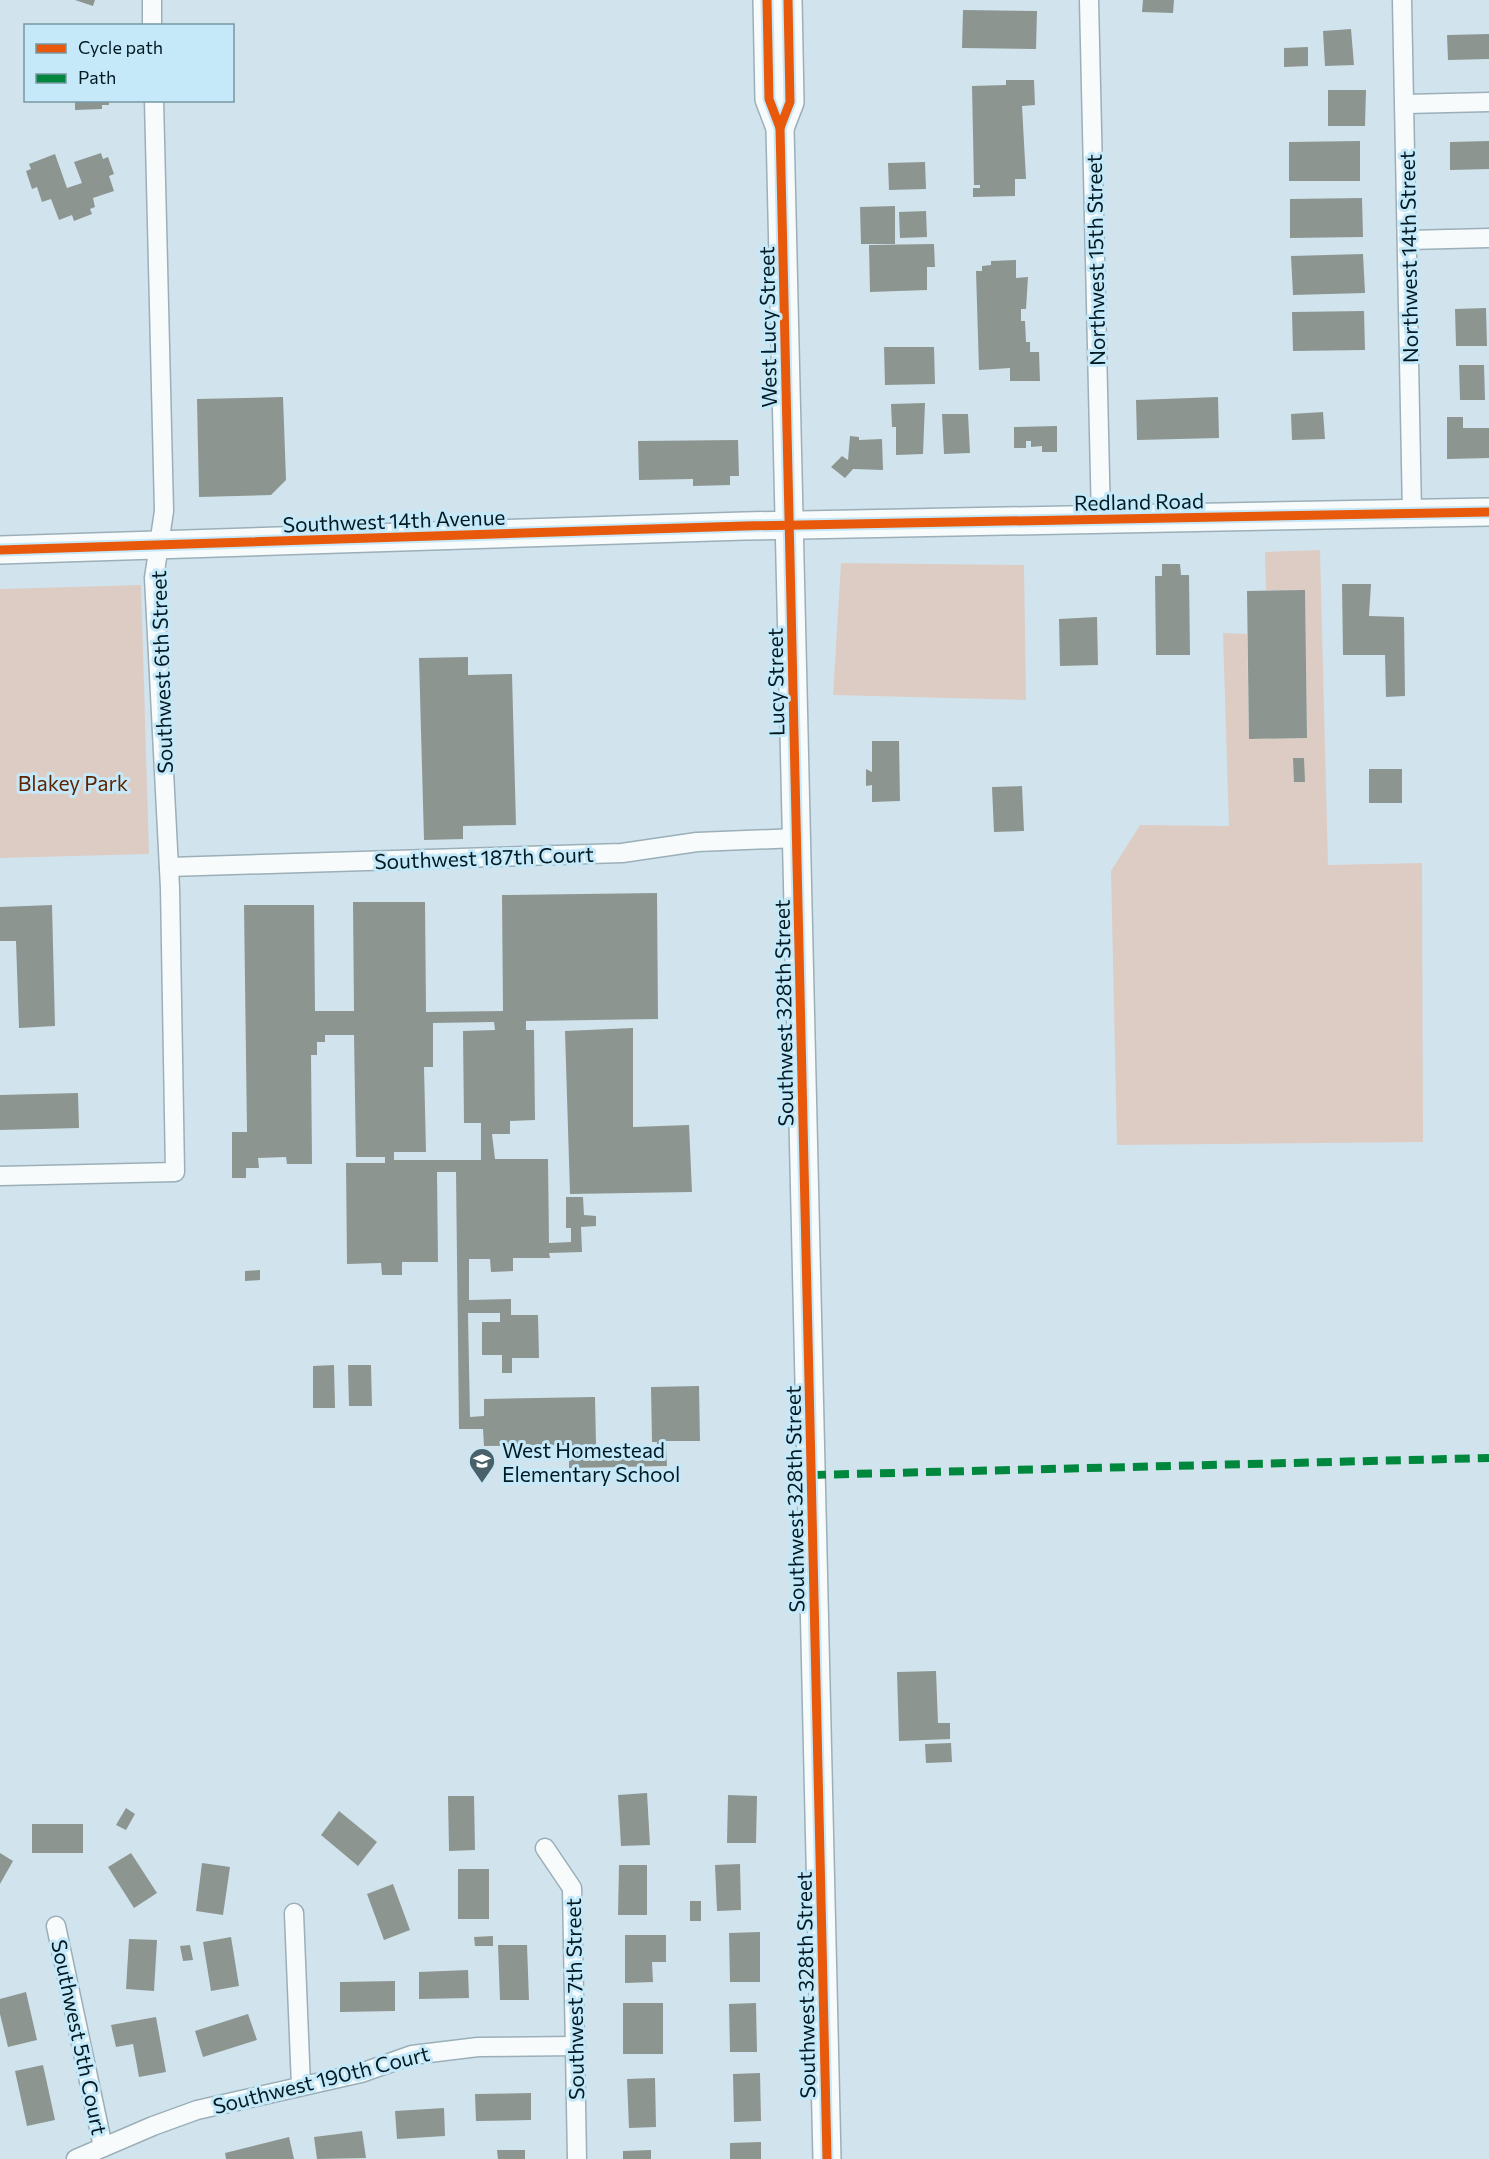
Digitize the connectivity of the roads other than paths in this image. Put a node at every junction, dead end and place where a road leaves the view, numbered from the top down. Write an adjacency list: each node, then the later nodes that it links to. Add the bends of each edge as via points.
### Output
1 (152, 0): 6 (street)
2 (767, 0): 10 (street, West Lucy Street, via 769,99)
3 (788, 0): 10 (street, West Lucy Street, via 790,102)
4 (1089, 0): 15 (street, Northwest 15th Street)
5 (1402, 0): 9 (street, Northwest 14th Street)
6 (152, 24)
7 (154, 102): 17 (street, Southwest 6th Street, via 164,511)
8 (1489, 102): 9 (street)
9 (1406, 104): 12 (street, Northwest 14th Street)
10 (780, 128): 16 (street, West Lucy Street)
11 (1489, 238): 12 (street)
12 (1408, 240): 14 (street, Northwest 14th Street)
13 (1489, 512): 14 (street, Redland Road)
14 (1412, 514): 15 (street, Redland Road)
15 (1101, 520): 16 (street, Redland Road)
16 (789, 525): 17 (street, Southwest 14th Avenue); 19 (street, Lucy Street)
17 (159, 545): 18 (street, Southwest 14th Avenue); 20 (street, Southwest 6th Street, via 154,578 155,614)
18 (0, 550)
19 (797, 838): 20 (street, Southwest 187th Court, via 697,842 622,853); 30 (street, Southwest 328th Street)
20 (169, 867): 21 (street, Southwest 6th Street, via 175,1172)
21 (0, 1176)
22 (545, 1848): 25 (street, Southwest 7th Street, via 572,1888)
23 (294, 1913): 26 (street)
24 (56, 1926): 27 (street, Southwest 5th Court)
25 (576, 2046): 26 (street, Southwest 190th Court, via 431,2051 361,2073); 29 (street, Southwest 7th Street)
26 (301, 2086): 27 (street, Southwest 190th Court, via 197,2110)
27 (103, 2147): 28 (street, Southwest 190th Court)
28 (76, 2159)
29 (577, 2159)
30 (827, 2159)

